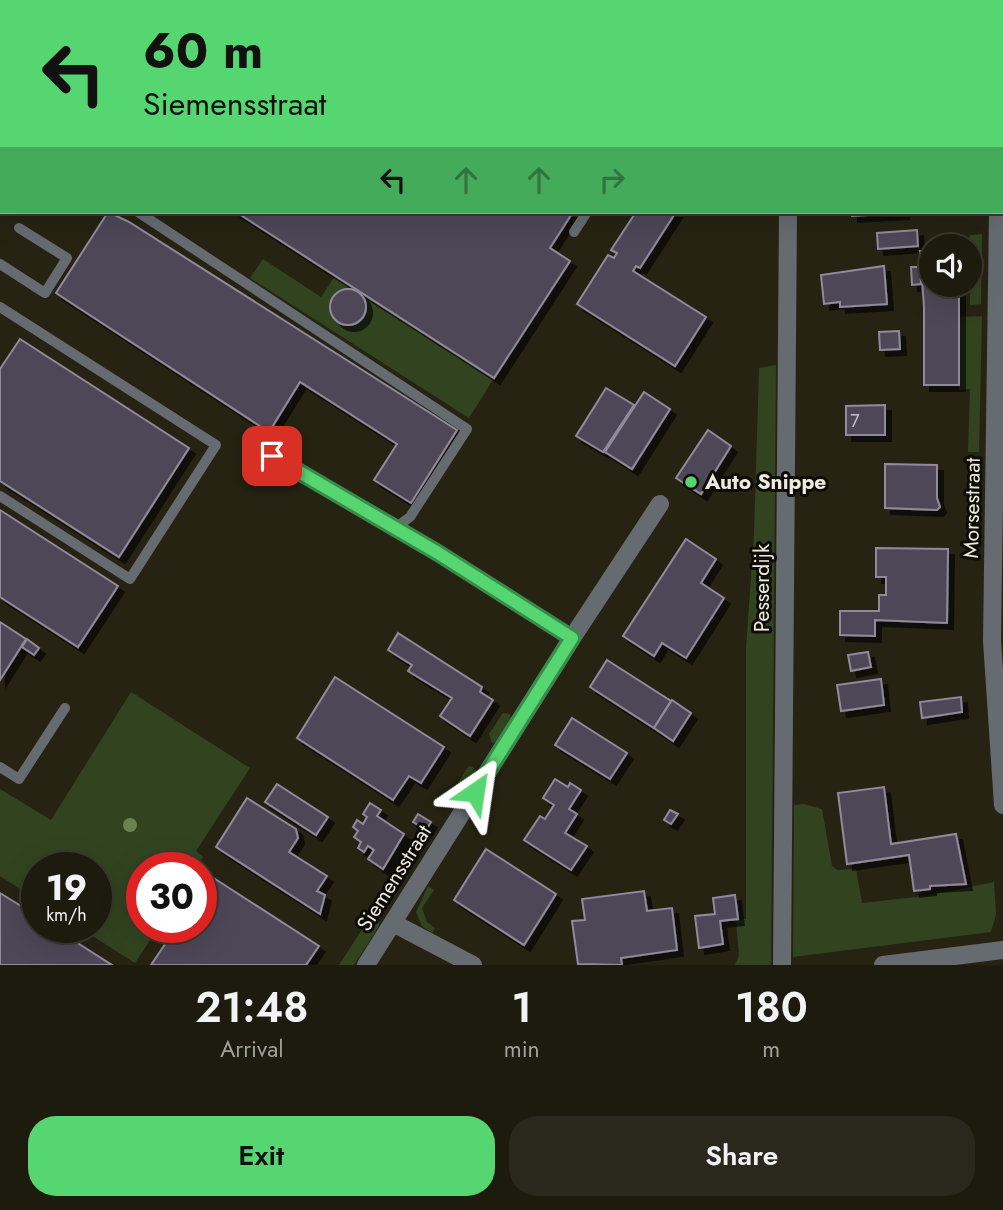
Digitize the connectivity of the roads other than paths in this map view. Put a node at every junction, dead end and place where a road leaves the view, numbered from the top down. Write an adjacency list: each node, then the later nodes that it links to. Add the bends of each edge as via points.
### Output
1 (141, 214): 13 (lane, via 467,429 410,517)
2 (586, 214): 6 (lane)
3 (788, 214): 23 (street, Pesserdijk)
4 (998, 214): 8 (street, Morsestraat)
5 (19, 228): 7 (lane, via 67,258 45,293)
6 (574, 232)
7 (0, 264)
8 (1000, 296): 16 (street, Morsestraat, via 992,640)
9 (0, 307): 11 (lane, via 216,444 130,579)
10 (272, 456): 13 (lane)
11 (0, 496)
12 (660, 504): 14 (street, Siemensstraat)
13 (395, 528): 14 (lane)
14 (572, 638): 19 (street, Siemensstraat)
15 (65, 708): 17 (lane, via 19,779)
16 (999, 719): 18 (street, Morsestraat)
17 (0, 767)
18 (1003, 805)
19 (393, 923): 21 (street, Siemensstraat); 22 (street)
20 (1003, 950): 24 (street)
21 (366, 965)
22 (474, 965)
23 (782, 965)
24 (883, 965)

